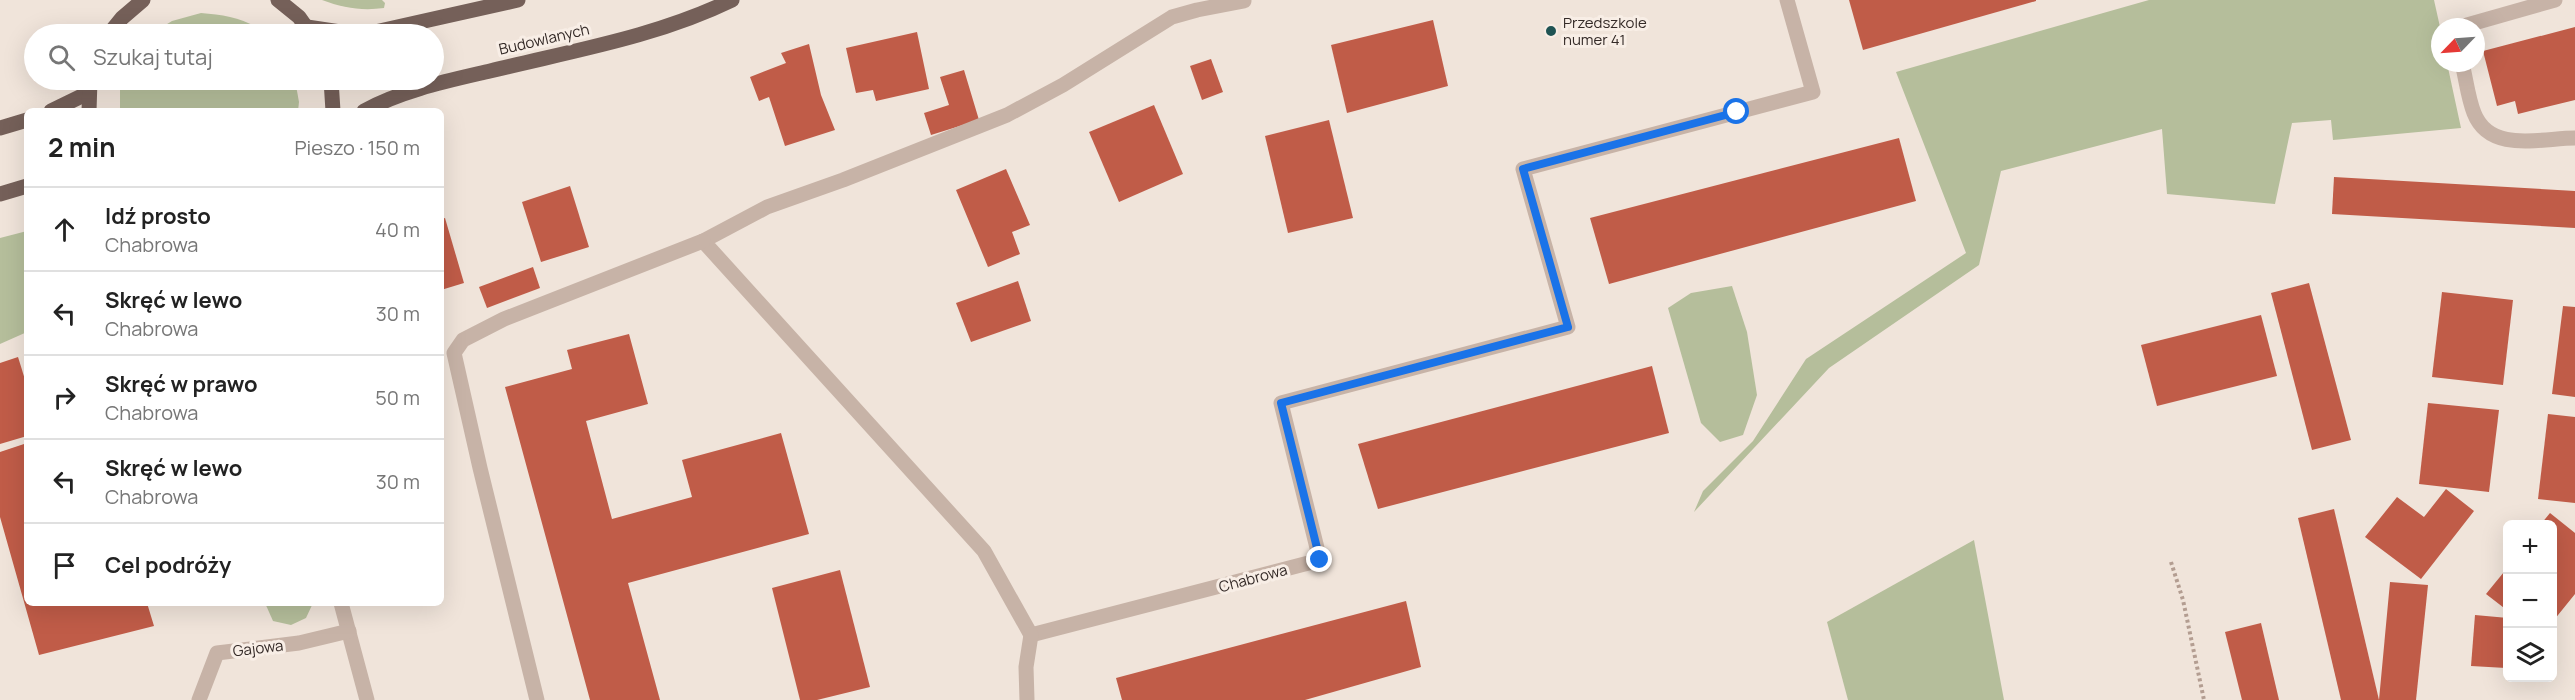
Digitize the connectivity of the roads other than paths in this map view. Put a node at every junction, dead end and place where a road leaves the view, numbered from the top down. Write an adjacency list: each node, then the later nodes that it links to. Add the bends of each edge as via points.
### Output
1 (278, 0): 10 (main road)
2 (518, 0): 11 (main road)
3 (732, 0): 13 (main road, Budowlanych, via 646,33)
4 (1787, 0): 30 (street, Chabrowa, via 1813,92 1523,169 1568,327 1281,403 1320,560)
5 (2555, 0): 8 (street)
6 (141, 1): 9 (main road)
7 (1244, 1): 27 (street, via 1172,17 1007,115 767,207)
8 (2485, 20)
9 (117, 24)
10 (304, 24)
11 (411, 24)
12 (2464, 72): 24 (street, via 2474,112 2482,126 2495,136 2517,141)
13 (444, 82)
14 (83, 90): 18 (main road)
15 (89, 90): 19 (main road)
16 (332, 90): 20 (main road)
17 (416, 90): 21 (main road, Budowlanych)
18 (56, 108)
19 (89, 108)
20 (333, 108)
21 (371, 108)
22 (24, 121): 23 (main road)
23 (0, 128)
24 (2575, 138)
25 (24, 187): 26 (main road)
26 (0, 194)
27 (703, 241): 30 (street, via 984,551); 33 (street, via 504,319 463,340 454,353)
28 (342, 606): 29 (street)
29 (349, 631): 31 (street, Gajowa, via 298,643 217,653); 32 (street)
30 (1031, 635): 34 (street, via 1026,667)
31 (199, 700)
32 (367, 700)
33 (537, 700)
34 (1027, 700)

